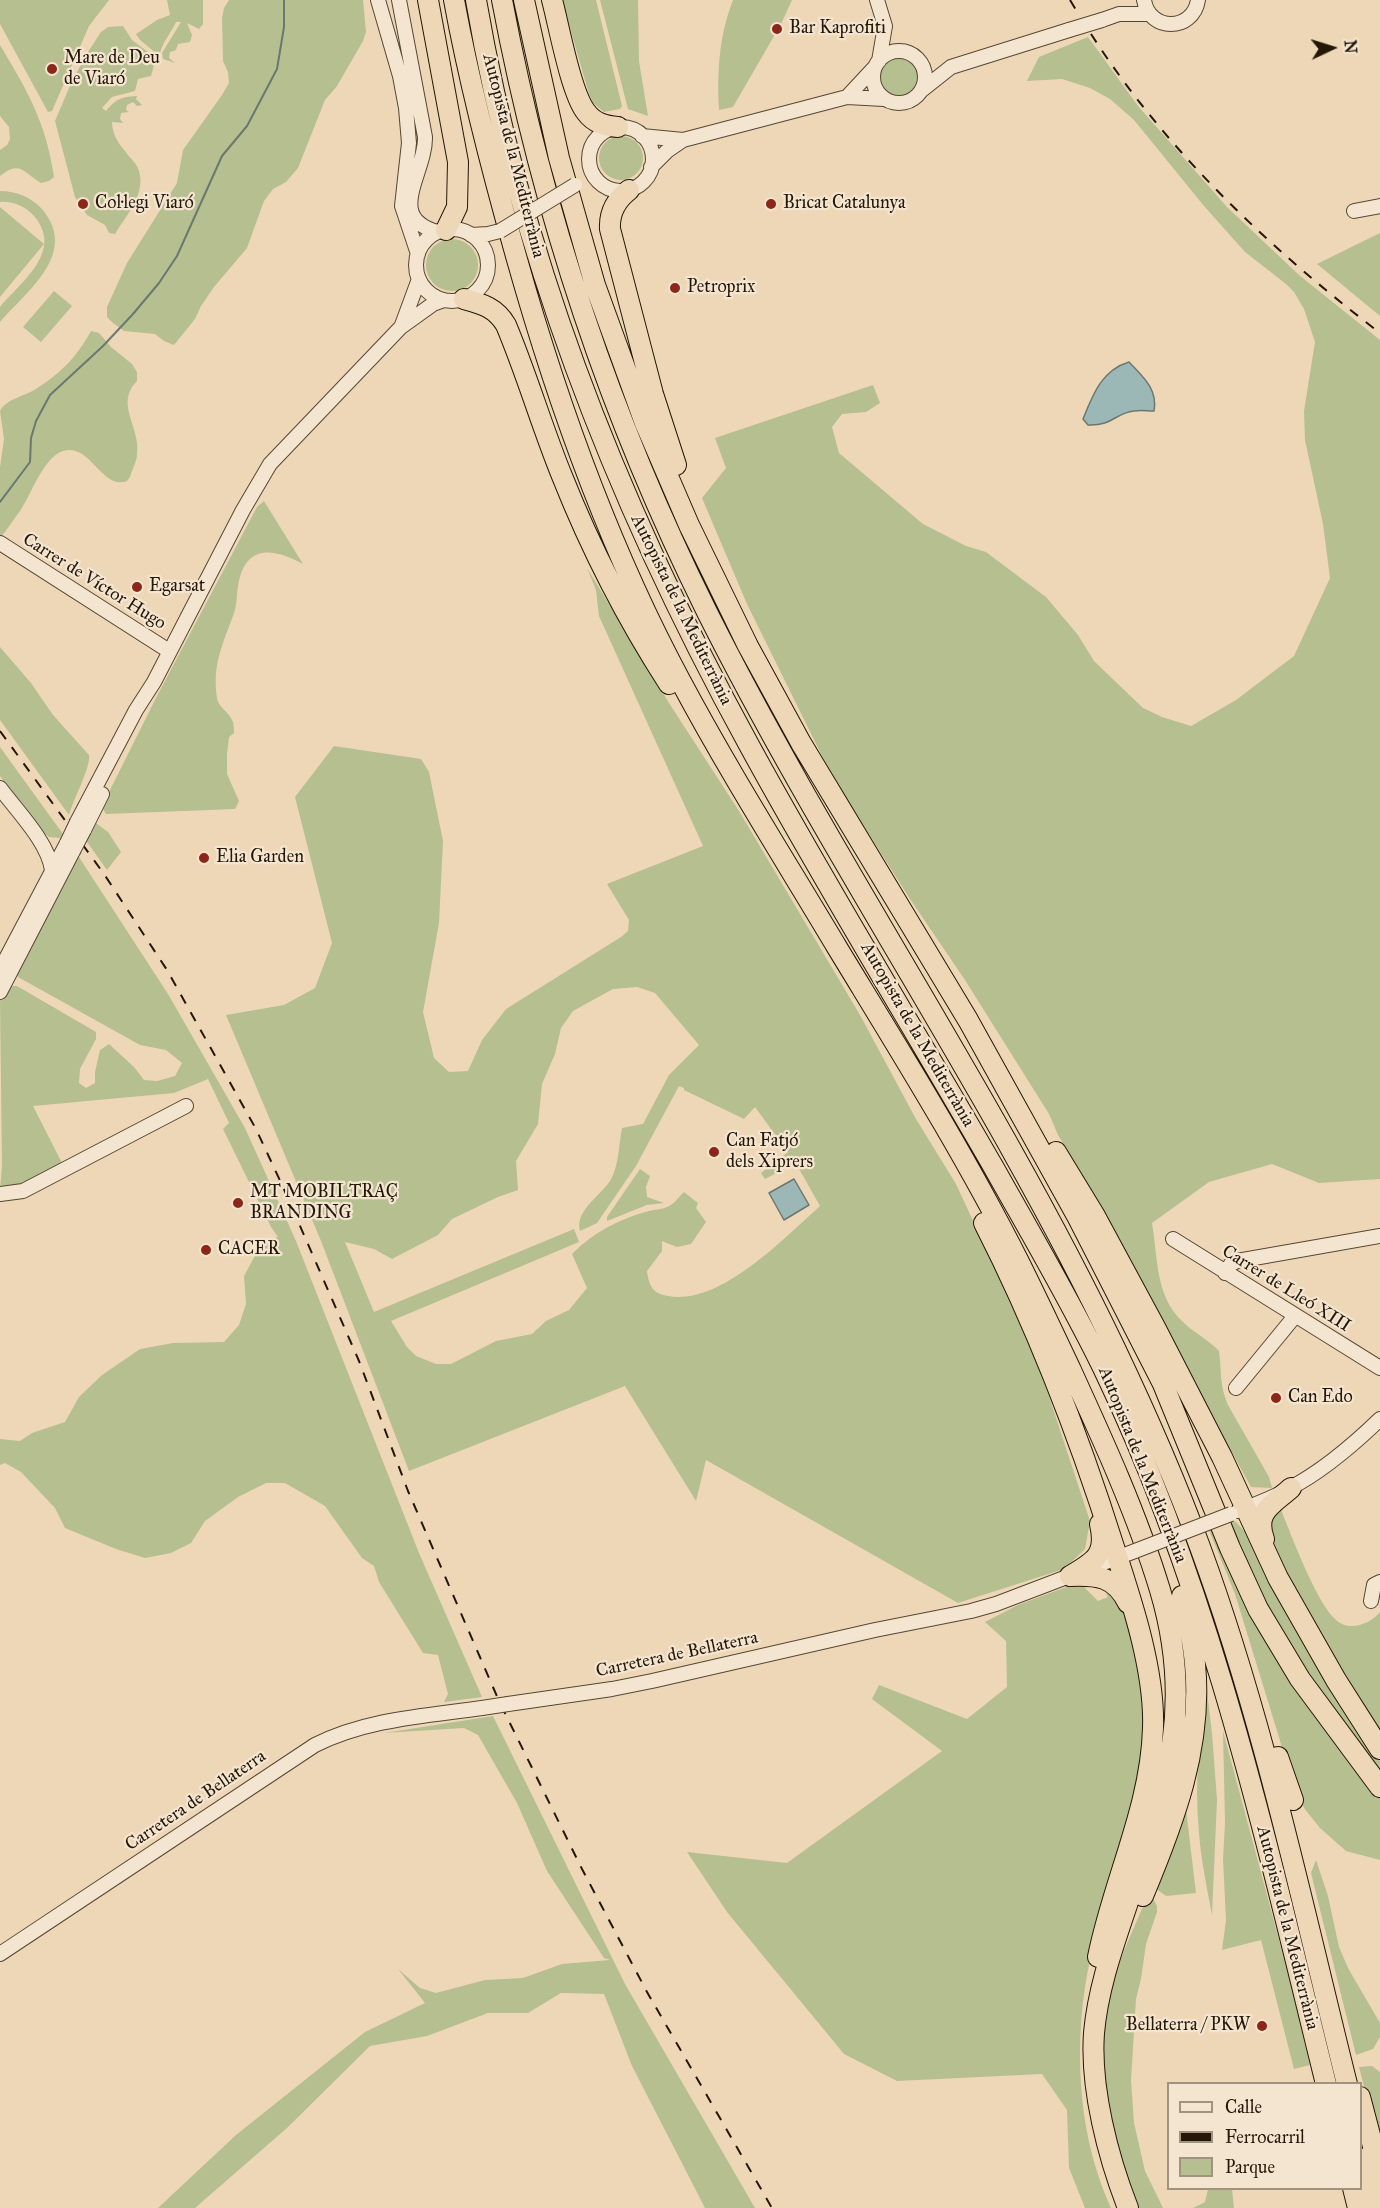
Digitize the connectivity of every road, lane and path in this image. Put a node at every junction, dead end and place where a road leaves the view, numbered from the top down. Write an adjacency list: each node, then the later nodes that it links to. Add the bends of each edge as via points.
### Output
1 (378, 0): 35 (street, via 405,99 409,143 402,206)
2 (399, 0): 32 (street, via 425,137 410,211 421,227)
3 (428, 0): 32 (highway, via 458,162 458,207)
4 (454, 0): 45 (highway, via 499,196 573,439 659,639)
5 (476, 0): 59 (highway, Autopista de la Mediterrània, via 508,148 542,267 598,427 651,552 752,750)
6 (502, 0): 75 (highway, Autopista de la Mediterrània, via 541,175 568,264 625,428 659,509 706,610 774,737 968,1072 1084,1287 1177,1487)
7 (524, 0): 42 (highway, via 559,158 608,322 668,477)
8 (552, 0): 22 (highway, via 581,105 598,123)
9 (877, 0): 15 (street)
10 (1134, 0): 13 (street)
11 (1144, 0): 14 (street)
12 (1198, 0): 14 (street, via 1192,15 1179,24 1161,23)
13 (1119, 14): 14 (street); 18 (street, bridge)
14 (1149, 14)
15 (885, 26): 16 (street); 17 (street)
16 (915, 57): 17 (street, via 893,51); 18 (street); 19 (street, via 925,74)
17 (877, 65): 20 (street); 21 (street, via 874,86)
18 (951, 67): 19 (street)
19 (922, 90): 21 (street, via 906,102)
20 (847, 97): 21 (street); 24 (street)
21 (884, 99)
22 (618, 127): 23 (street, via 632,129); 25 (street, via 596,140 590,151)
23 (642, 136): 24 (street); 26 (street, via 652,151)
24 (683, 140): 26 (street)
25 (590, 163): 27 (street); 28 (street)
26 (651, 167): 29 (street, via 643,181)
27 (602, 184): 28 (street); 29 (street)
28 (575, 185): 33 (street, bridge)
29 (629, 190): 42 (highway, via 619,197 610,221 618,262 663,426 703,538)
30 (1380, 206): 31 (street)
31 (1354, 211)
32 (442, 231): 34 (street, via 459,230); 35 (street, via 424,242)
33 (500, 231): 34 (street); 36 (street)
34 (471, 235): 36 (street)
35 (418, 254): 37 (street)
36 (486, 256): 38 (street, via 483,282)
37 (419, 279): 39 (street, via 427,291); 40 (street)
38 (464, 299): 39 (street); 45 (highway, via 491,308 506,326 562,478 605,573 654,661)
39 (444, 300): 40 (street)
40 (401, 327): 43 (street, via 270,464)
41 (1, 544): 43 (street, Carrer de Víctor Hugo)
42 (748, 646): 51 (highway, via 832,798)
43 (169, 651): 44 (street)
44 (152, 686): 47 (street, via 111,758); 47 (street, via 139,725)
45 (734, 776): 52 (highway)
46 (0, 788): 48 (street)
47 (77, 834): 48 (street); 49 (street); 50 (street)
48 (42, 843): 49 (street)
49 (52, 870): 50 (street)
50 (4, 979)
51 (968, 1020): 66 (highway, via 1095,1216); 77 (highway, via 1078,1218 1163,1384 1258,1609 1300,1679)
52 (914, 1076): 63 (highway, via 1033,1329); 85 (highway, via 1017,1258 1086,1403 1140,1533 1159,1587 1172,1643 1177,1705 1173,1751 1102,1984 1095,2022)
53 (186, 1107): 54 (street, via 23,1191)
54 (0, 1194)
55 (1380, 1236): 57 (street, via 1237,1261)
56 (1173, 1239): 57 (street, Carrer de Lleó XIII)
57 (1225, 1273): 58 (street, Carrer de Lleó XIII)
58 (1295, 1316): 60 (street, Carrer de Lleó XIII); 61 (street)
59 (1085, 1332): 81 (highway, Autopista de la Mediterrània, via 1165,1512 1195,1599 1258,1812); 85 (highway, via 1174,1568 1192,1640 1197,1689 1195,1729 1181,1796 1107,1995 1101,2033)
60 (1380, 1368)
61 (1236, 1388)
62 (1380, 1419): 64 (street, Carretera de Bellaterra)
63 (1073, 1426): 65 (highway); 69 (highway, via 1128,1549)
64 (1375, 1434): 67 (street, Carretera de Bellaterra)
65 (1089, 1468): 69 (highway); 70 (highway, via 1102,1548 1097,1557)
66 (1232, 1479): 67 (highway, via 1245,1493 1255,1497); 68 (highway)
67 (1288, 1490): 68 (street, Carretera de Bellaterra); 71 (highway, via 1260,1521)
68 (1238, 1511): 69 (street, Carretera de Bellaterra, bridge); 71 (highway)
69 (1126, 1555): 70 (street, Carretera de Bellaterra); 74 (highway, via 1126,1585)
70 (1070, 1576): 74 (highway, via 1094,1575 1111,1582 1124,1595); 80 (street, Carretera de Bellaterra, bridge, via 971,1611 642,1683 343,1732 315,1745)
71 (1278, 1578): 76 (highway)
72 (1380, 1582): 73 (street, via 1374,1585)
73 (1371, 1601)
74 (1136, 1621): 88 (highway, via 1152,1698 1152,1745 1140,1809 1099,1950 1086,2045 1095,2119)
75 (1230, 1634): 78 (highway); 79 (highway, Autopista de la Mediterrània)
76 (1380, 1749)
77 (1380, 1787)
78 (1293, 1800)
79 (1312, 1935): 82 (highway, Autopista de la Mediterrània); 83 (highway)
80 (0, 1954)
81 (1326, 2082)
82 (1347, 2082)
83 (1356, 2082)
84 (1362, 2105): 87 (highway)
85 (1101, 2111): 88 (highway)
86 (1362, 2144): 92 (highway)
87 (1380, 2173)
88 (1115, 2174): 90 (highway)
89 (1354, 2190): 91 (highway)
90 (1128, 2208)
91 (1358, 2208)
92 (1378, 2208)

